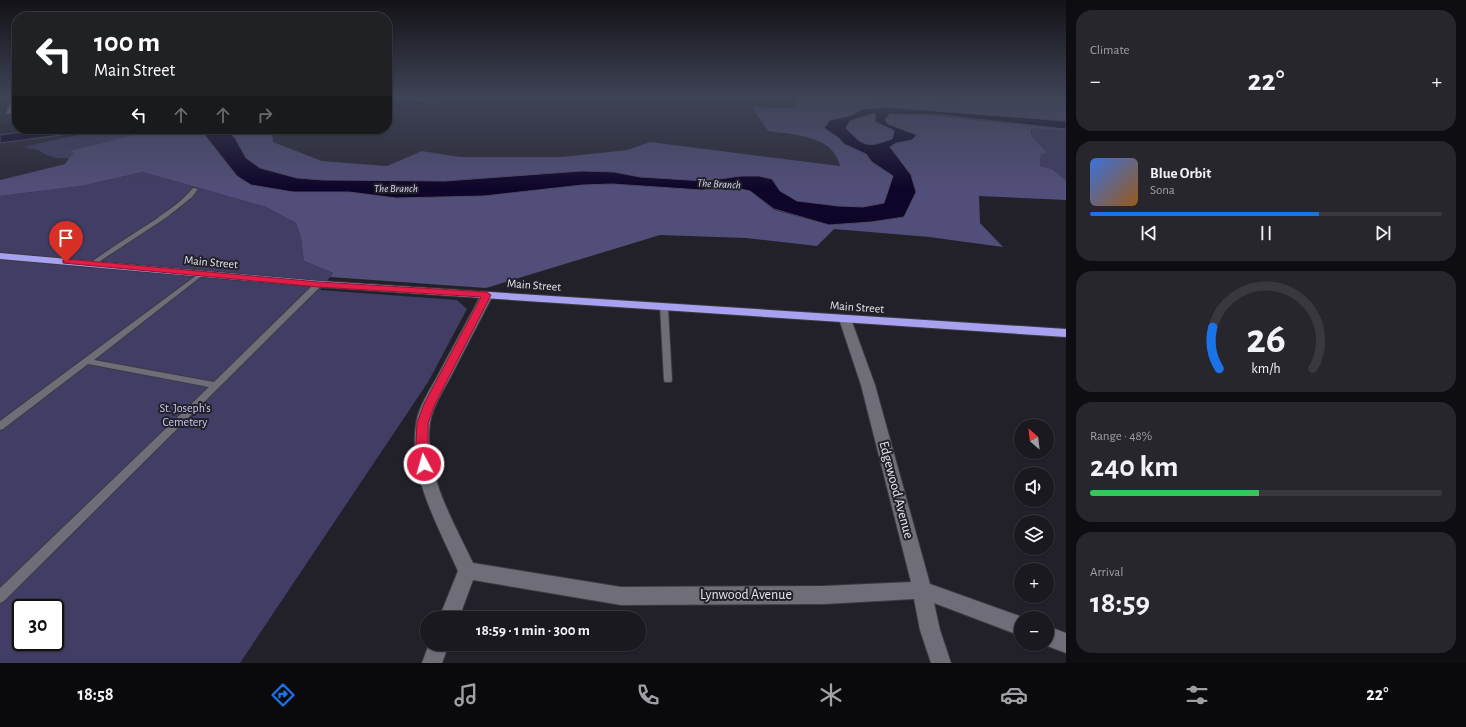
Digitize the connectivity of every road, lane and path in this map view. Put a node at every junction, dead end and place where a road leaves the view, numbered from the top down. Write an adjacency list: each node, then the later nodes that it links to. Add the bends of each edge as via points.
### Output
1 (195, 189): 3 (lane, via 179,205)
2 (0, 256): 3 (highway, Main Street)
3 (92, 264): 4 (highway, Main Street)
4 (201, 274): 5 (highway, Main Street); 10 (lane)
5 (319, 284): 6 (highway, Main Street); 12 (lane)
6 (487, 295): 7 (highway, Main Street); 14 (street, via 429,404 423,423 424,464)
7 (664, 307): 8 (highway, Main Street); 11 (lane)
8 (845, 319): 9 (highway, Main Street); 15 (street, Edgewood Avenue, via 868,385)
9 (1066, 333)
10 (86, 361): 12 (lane); 13 (lane)
11 (668, 380)
12 (215, 385): 16 (lane)
13 (0, 426)
14 (467, 571): 15 (street, Lynwood Avenue, via 621,596 824,595); 17 (street)
15 (922, 590): 18 (street, Lynwood Avenue); 23 (street, Edgewood Avenue, via 930,630)
16 (0, 597)
17 (452, 611)
18 (1014, 623)
19 (1054, 639): 20 (street)
20 (1066, 643)
21 (437, 651): 22 (street)
22 (432, 663)
23 (941, 663)

